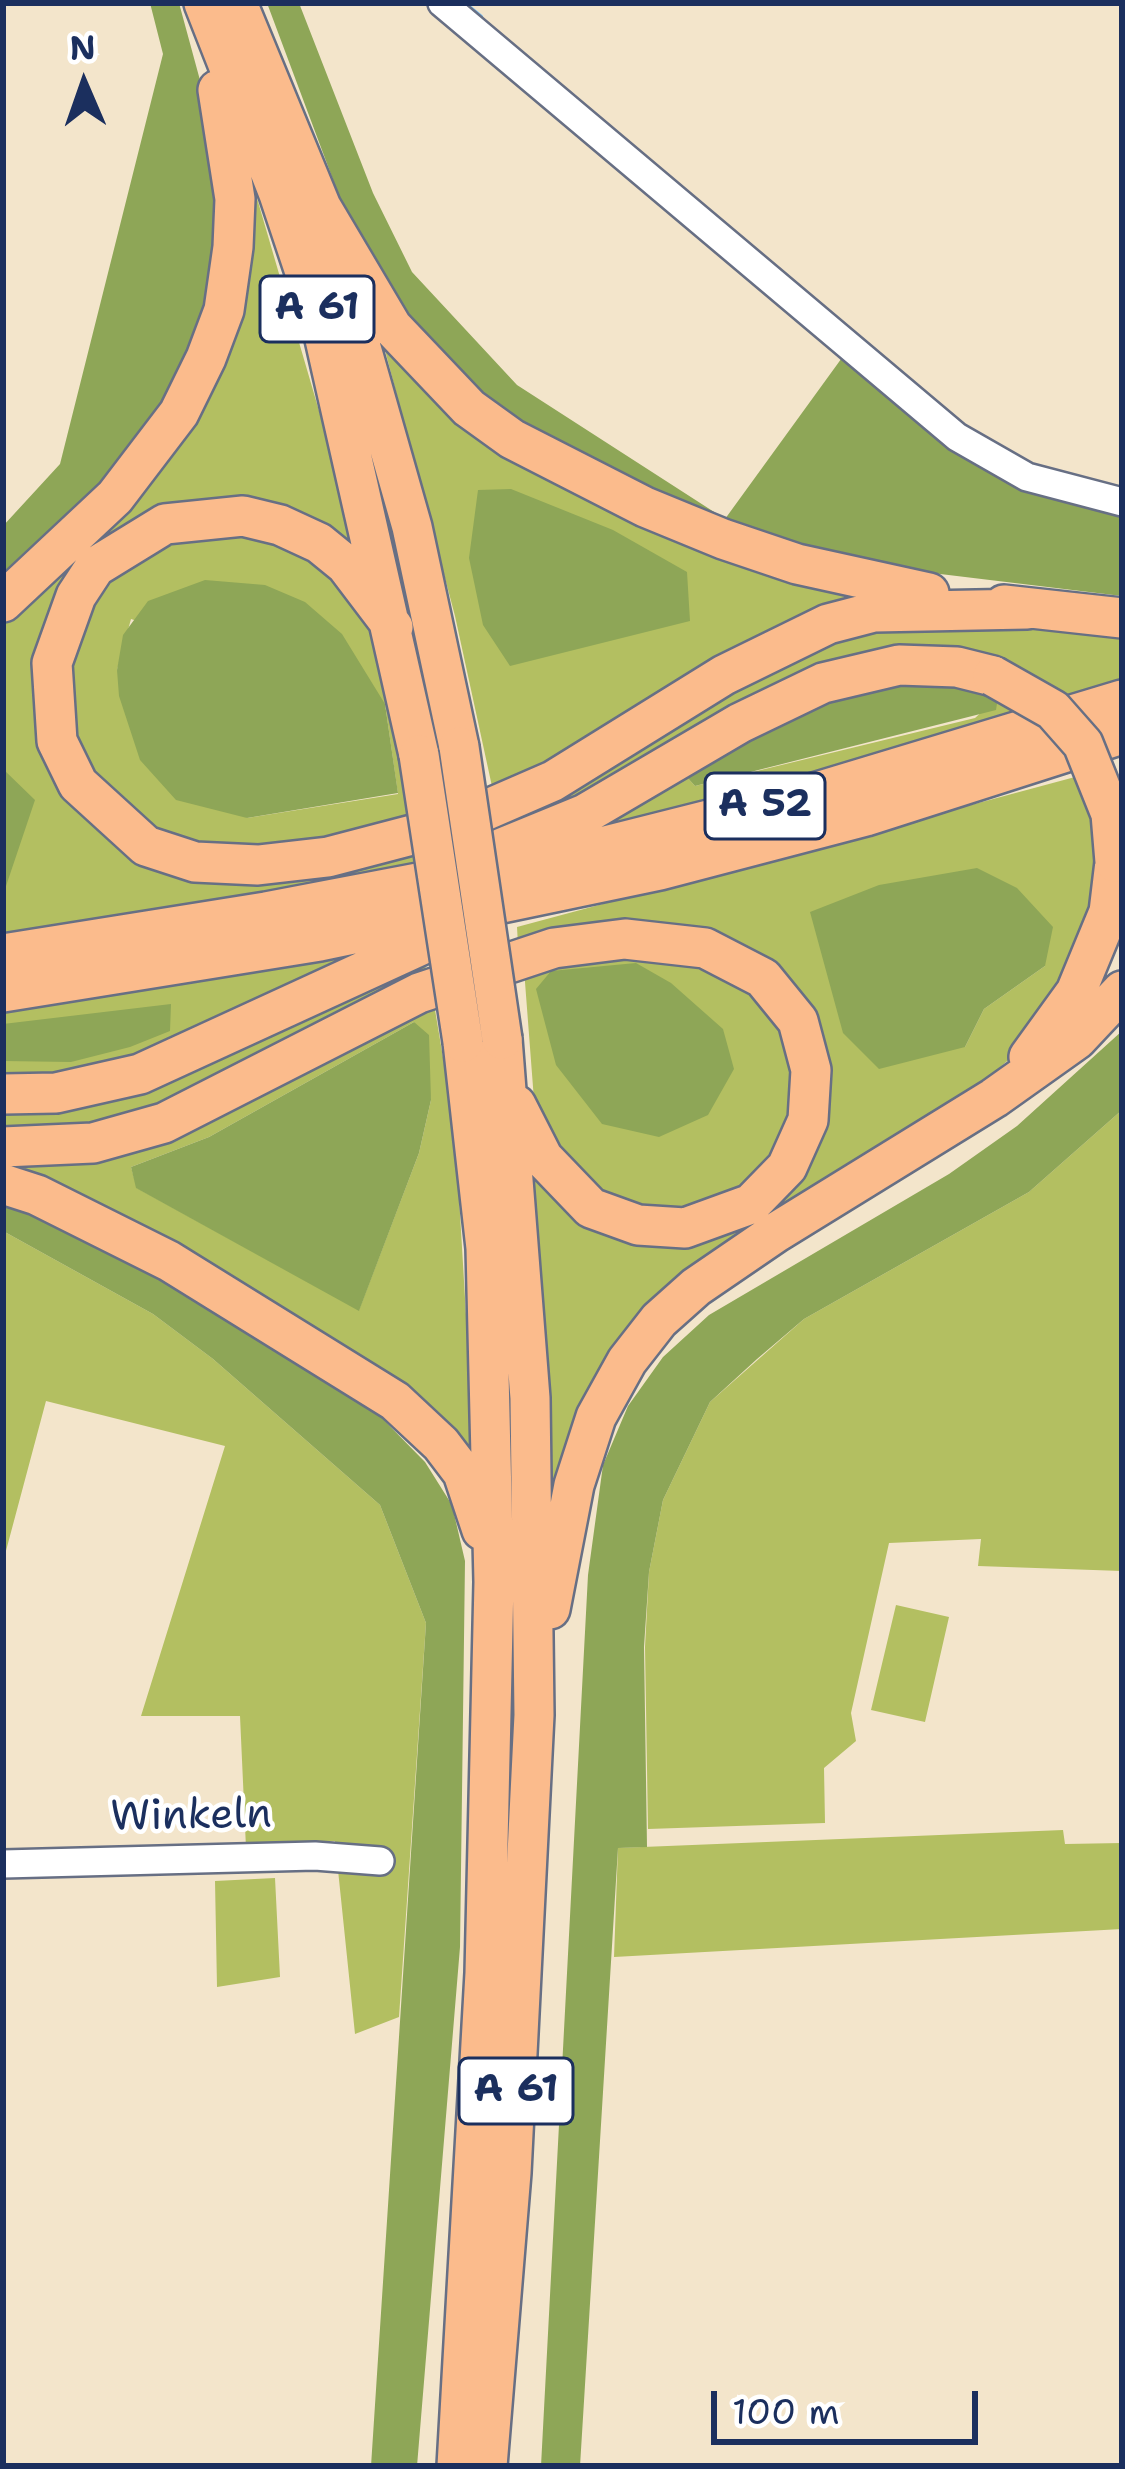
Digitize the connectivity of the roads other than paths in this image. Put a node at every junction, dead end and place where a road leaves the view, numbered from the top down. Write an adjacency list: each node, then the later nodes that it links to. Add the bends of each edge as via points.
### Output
1 (193, 3): 7 (highway, via 229,136 235,199 224,310 179,413 149,455)
2 (204, 3): 10 (highway, A 61, via 320,317)
3 (237, 3): 5 (highway, A 61)
4 (442, 3): 6 (street, via 958,437 1027,477)
5 (321, 208): 8 (highway, via 392,326 456,395 512,439 645,507 797,564); 18 (highway, A 61, bridge, via 412,526 459,747)
6 (1122, 502)
7 (8, 597)
8 (1028, 609): 9 (highway); 10 (highway, via 894,610 828,624 724,675 554,781 454,824 328,857 258,866 194,862 146,846 78,784 57,741 52,663 76,596 95,567 165,524 243,516 320,543)
9 (1122, 618)
10 (393, 627): 18 (highway, A 61, bridge)
11 (1122, 700): 13 (highway, A 52, via 804,796 586,851)
12 (1122, 734): 14 (highway, A 52, via 866,817)
13 (402, 885): 15 (highway, A 52); 21 (highway, bridge, via 586,814 823,683 899,665 993,676 1053,710 1083,744 1112,814 1115,862 1109,912 1076,992)
14 (545, 895): 17 (highway, A 52); 20 (highway, via 368,965 140,1075 56,1093)
15 (3, 954)
16 (1122, 991): 21 (highway, via 1077,1039)
17 (3, 992)
18 (482, 1041): 19 (highway, A 61); 24 (highway, A 61)
19 (508, 1089): 22 (highway, via 543,1158 591,1208 638,1225 686,1228 752,1204 787,1167 808,1120 811,1070 798,1021 763,978 706,948 626,939 554,948 419,994 164,1123 93,1143); 25 (highway, A 61, via 530,1398)
20 (3, 1094)
21 (994, 1098): 25 (highway, via 696,1287 627,1361 596,1417 574,1485)
22 (3, 1147)
23 (3, 1184): 24 (highway, via 169,1261 395,1401 464,1473)
24 (494, 1582): 28 (highway, A 61, via 485,1973)
25 (535, 1715): 29 (highway, A 61)
26 (380, 1861): 27 (street, Winkeln)
27 (3, 1864)
28 (457, 2466)
29 (487, 2466)

